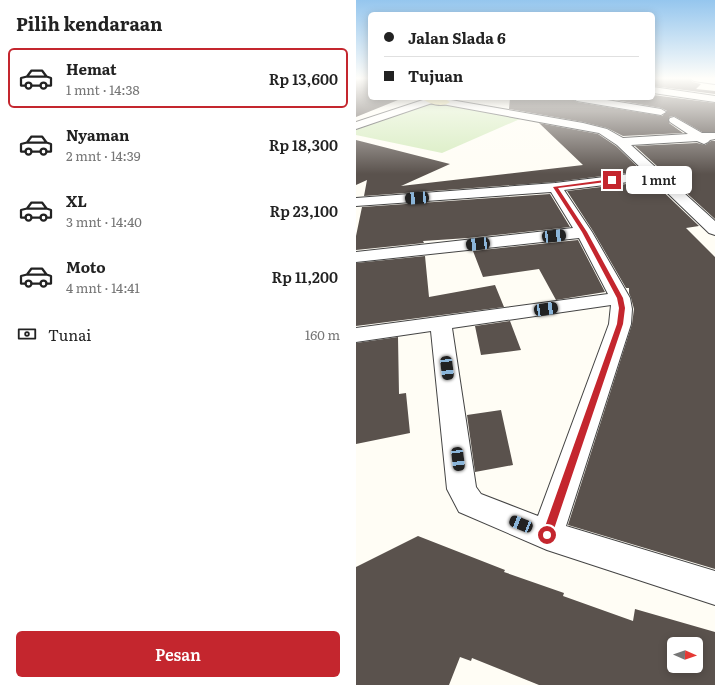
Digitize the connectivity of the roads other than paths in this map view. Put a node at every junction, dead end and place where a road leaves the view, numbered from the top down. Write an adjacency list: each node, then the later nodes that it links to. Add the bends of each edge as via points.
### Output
1 (404, 110): 8 (street)
2 (497, 110): 6 (street)
3 (651, 110): 4 (street)
4 (661, 112)
5 (566, 114): 6 (street)
6 (553, 120): 11 (street, via 603,131)
7 (674, 120): 10 (street)
8 (356, 126)
9 (715, 136): 10 (street)
10 (698, 137): 11 (street); 12 (street)
11 (621, 142): 13 (street)
12 (715, 147)
13 (655, 175): 14 (street); 16 (street)
14 (555, 187): 15 (street); 17 (street)
15 (356, 202)
16 (715, 230)
17 (584, 232): 18 (street); 19 (street)
18 (356, 257)
19 (620, 298): 20 (street); 22 (street, via 620,324)
20 (441, 323): 21 (street); 22 (street, via 462,489 470,503)
21 (356, 334)
22 (547, 535): 23 (street)
23 (715, 588)

